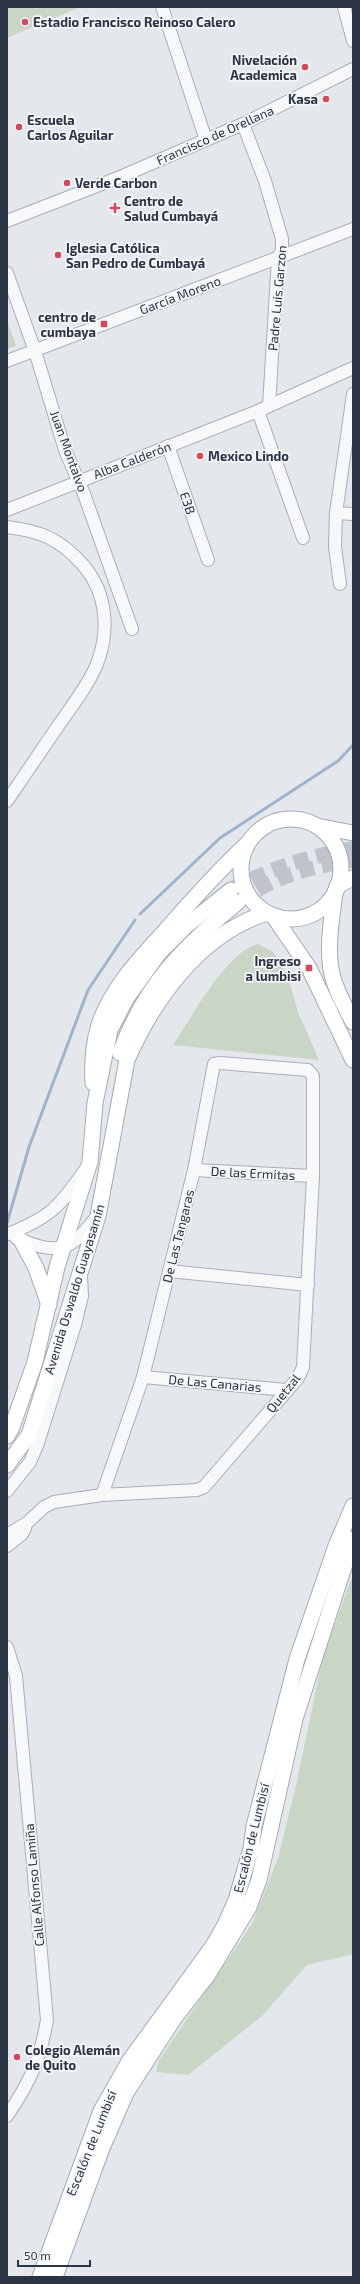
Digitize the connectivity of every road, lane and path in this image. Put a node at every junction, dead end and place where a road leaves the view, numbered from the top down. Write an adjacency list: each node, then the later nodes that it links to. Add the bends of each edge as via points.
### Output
1 (162, 7): 6 (street)
2 (344, 7): 3 (street)
3 (353, 40)
4 (353, 69): 5 (street, Francisco de Orellana)
5 (244, 124): 6 (street, Francisco de Orellana); 9 (street, Padre Luis Garzon, via 265,181 282,239 282,250)
6 (206, 140): 7 (street, Francisco de Orellana)
7 (7, 222)
8 (353, 229): 9 (street, García Moreno)
9 (278, 258): 11 (street, García Moreno); 15 (street, Padre Luis Garzon)
10 (7, 273): 11 (street, Juan Montalvo)
11 (35, 351): 12 (street, García Moreno); 17 (street, Juan Montalvo, via 65,450)
12 (7, 361)
13 (353, 368): 15 (street, Alba Calderón)
14 (353, 394): 19 (street)
15 (264, 408): 16 (street, Alba Calderón); 22 (street, Padre Luis Garzon)
16 (168, 446): 17 (street, Alba Calderón); 23 (street, E3B)
17 (79, 480): 18 (street, Alba Calderón); 25 (street, Juan Montalvo)
18 (7, 510)
19 (336, 513): 20 (street); 24 (street, via 335,547)
20 (353, 514)
21 (7, 527): 26 (street, via 28,529 51,537 71,552 87,570 99,590 104,611 105,635 97,665)
22 (302, 538)
23 (208, 560)
24 (340, 584)
25 (132, 629)
26 (7, 801)
27 (315, 826): 28 (main road); 29 (main road, via 303,821 278,821 266,826); 31 (main road, via 335,845 340,873)
28 (353, 833)
29 (248, 843): 32 (main road, via 242,858 245,890 254,903); 36 (main road, Avenida Oswaldo Guayasamín, via 204,887 141,958 116,993 99,1025 92,1063)
30 (353, 878): 31 (main road)
31 (336, 889): 32 (main road, via 327,903 309,915 288,919); 33 (main road, via 330,941 331,967 341,998)
32 (271, 915): 34 (main road, via 309,968); 37 (main road, Avenida Oswaldo Guayasamín, via 247,919 220,936 197,957 161,999 127,1060)
33 (353, 1022)
34 (353, 1060)
35 (308, 1070): 39 (street, De Las Tangaras, via 214,1064); 40 (street, Quetzal, via 313,1076)
36 (95, 1103): 37 (main road, Avenida Oswaldo Guayasamín, via 110,1030 126,999 159,953 186,926 234,896 169,966 139,1009 120,1054); 38 (main road, Avenida Oswaldo Guayasamín)
37 (117, 1104): 41 (main road, Avenida Oswaldo Guayasamín)
38 (90, 1162): 42 (street, via 64,1199 49,1215); 43 (main road, Avenida Oswaldo Guayasamín)
39 (194, 1170): 40 (street, De las Ermitas); 45 (street, De Las Tangaras)
40 (313, 1176): 46 (street, Quetzal)
41 (98, 1216): 43 (street, via 81,1237); 44 (main road, Avenida Oswaldo Guayasamín)
42 (12, 1236): 43 (street, via 43,1247); 47 (main road, via 36,1268)
43 (63, 1249): 47 (main road, Avenida Oswaldo Guayasamín)
44 (80, 1268): 51 (main road, Avenida Oswaldo Guayasamín, via 29,1435); 52 (street, via 80,1308 38,1443 30,1462)
45 (169, 1271): 46 (street); 48 (street, De Las Tangaras)
46 (308, 1285): 49 (street, Quetzal, via 303,1367 298,1378)
47 (49, 1306): 50 (main road, Avenida Oswaldo Guayasamín, via 35,1362)
48 (143, 1377): 49 (street, De Las Canarias); 53 (street, De Las Tangaras)
49 (286, 1390): 53 (street, Quetzal, via 204,1487 197,1490)
50 (7, 1436)
51 (7, 1466)
52 (7, 1491)
53 (102, 1495): 55 (street, Quetzal, via 54,1502 44,1507)
54 (353, 1506): 61 (main road, Escalón de Lumbisí, via 296,1659 254,1826 251,1849 236,1900 213,1946 152,2028 101,2111)
55 (27, 1523): 56 (street, Quetzal); 58 (street, via 22,1534)
56 (7, 1535)
57 (353, 1540): 62 (main road, Escalón de Lumbisí, via 295,1719 259,1880 249,1907 207,1976 173,2020 126,2093 102,2148)
58 (7, 1546)
59 (7, 1647): 60 (street, Calle Alfonso Lamiña, via 16,1676 47,2020 39,2058)
60 (7, 2116)
61 (40, 2277)
62 (55, 2277)

